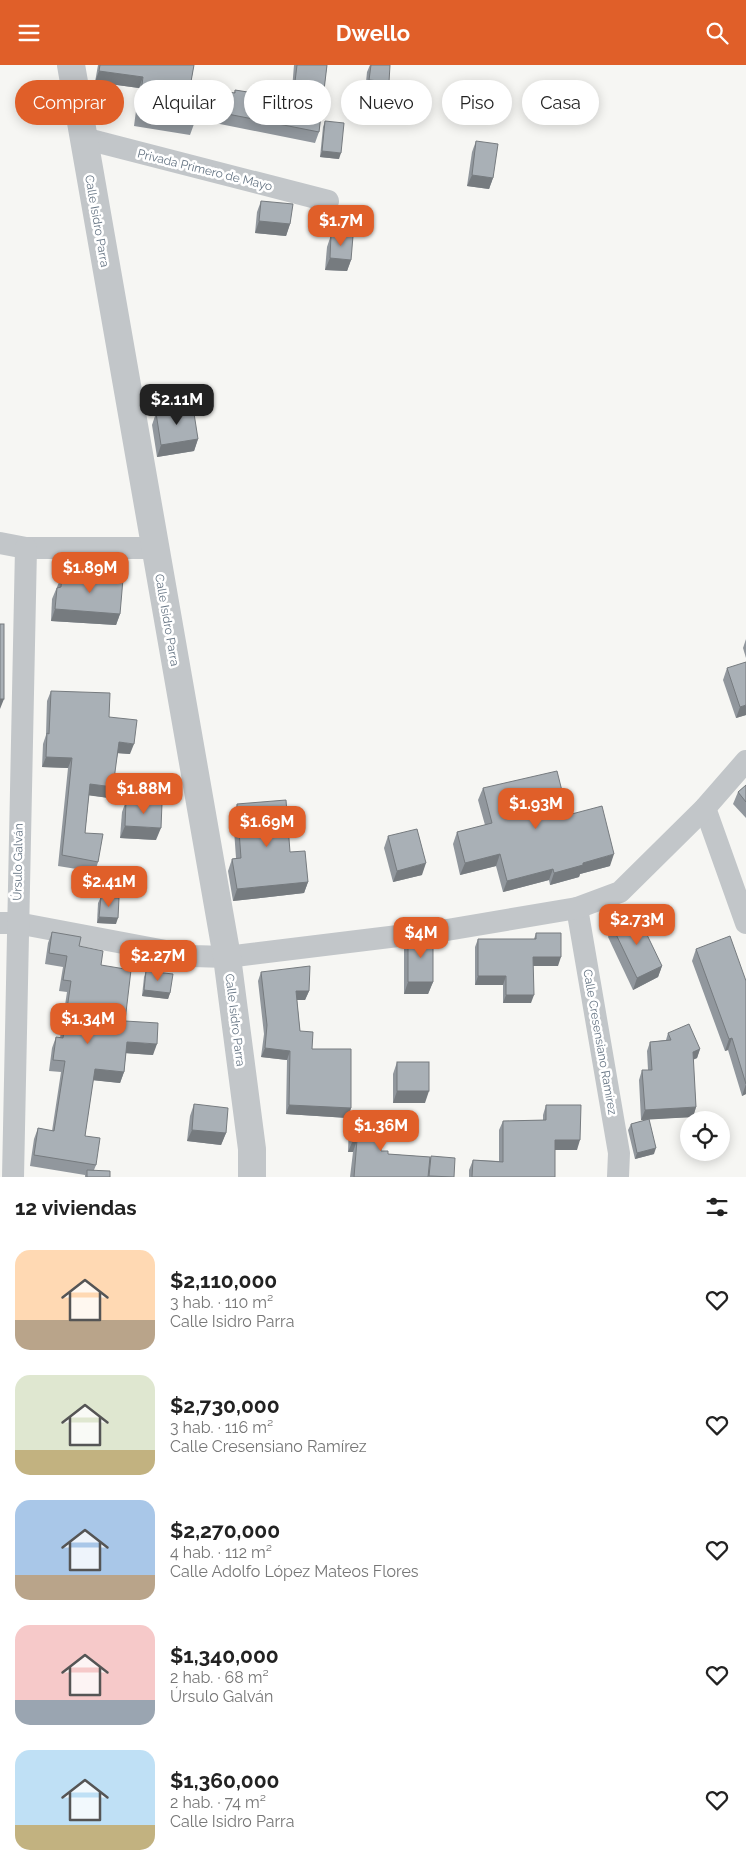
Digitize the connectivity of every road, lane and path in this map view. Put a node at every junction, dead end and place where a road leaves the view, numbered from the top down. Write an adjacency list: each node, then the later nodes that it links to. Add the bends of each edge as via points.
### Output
1 (71, 65): 2 (street, Calle Isidro Parra)
2 (83, 138): 3 (street, Privada Primero de Mayo); 6 (street, Calle Isidro Parra)
3 (328, 201)
4 (0, 543): 5 (street)
5 (26, 548): 6 (street); 10 (street, Úrsulo Galván)
6 (155, 548): 12 (street, Calle Isidro Parra)
7 (746, 761): 8 (street)
8 (705, 808): 9 (street, via 620,892); 11 (street)
9 (577, 908): 12 (street, via 448,930); 15 (street, Calle Cresensiano Ramírez, via 619,1153)
10 (8, 923): 12 (street, via 192,956); 13 (street, Úrsulo Galván)
11 (746, 923)
12 (226, 957): 14 (street, Calle Isidro Parra, via 252,1149)
13 (13, 1177)
14 (252, 1177)
15 (618, 1177)

